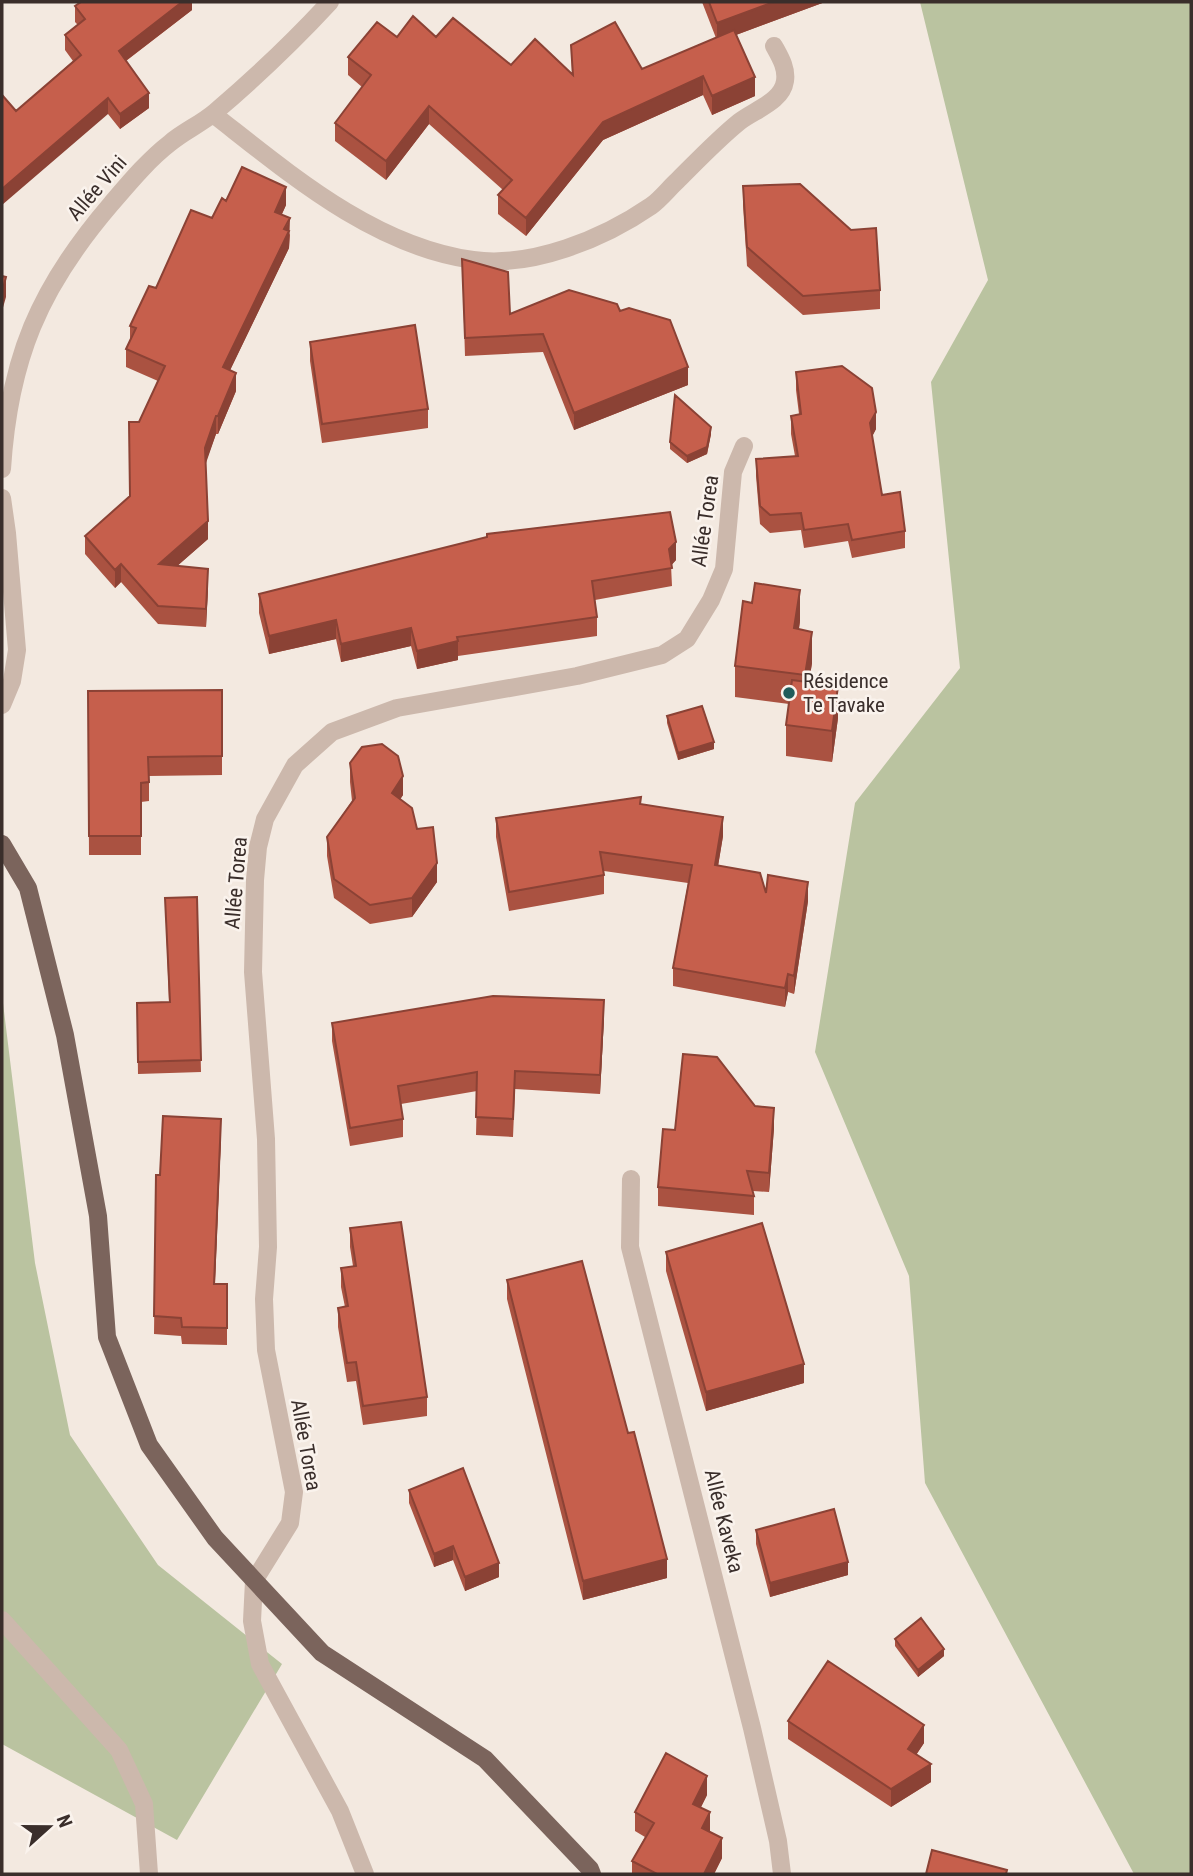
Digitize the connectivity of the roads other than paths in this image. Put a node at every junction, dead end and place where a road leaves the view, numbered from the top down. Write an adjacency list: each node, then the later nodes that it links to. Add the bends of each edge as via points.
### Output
1 (330, 2): 3 (street, Allée Vini)
2 (774, 46): 3 (street, via 784,65 785,82 775,99 740,121 653,205 590,240 514,261 439,253 372,225 275,163)
3 (213, 114): 5 (street, Allée Vini, via 170,143 131,180 57,275 37,312 11,389)
4 (744, 446): 10 (street, Allée Torea, via 733,472 724,569 687,639 662,655 577,676 397,708 332,732 295,765 265,819 255,880 253,972 266,1139 266,1349 294,1492 290,1523)
5 (2, 469)
6 (2, 498): 7 (street, via 17,650)
7 (2, 705)
8 (2, 844): 10 (main road, via 28,888 65,1035 98,1216 107,1337 149,1446 215,1538)
9 (631, 1179): 15 (street, Allée Kaveka, via 631,1247 752,1728)
10 (254, 1581): 13 (street, via 252,1622 260,1664 340,1811); 14 (main road, via 322,1654 485,1759)
11 (2, 1620): 12 (street, via 119,1750 144,1804)
12 (149, 1874)
13 (365, 1874)
14 (592, 1874)
15 (782, 1874)

